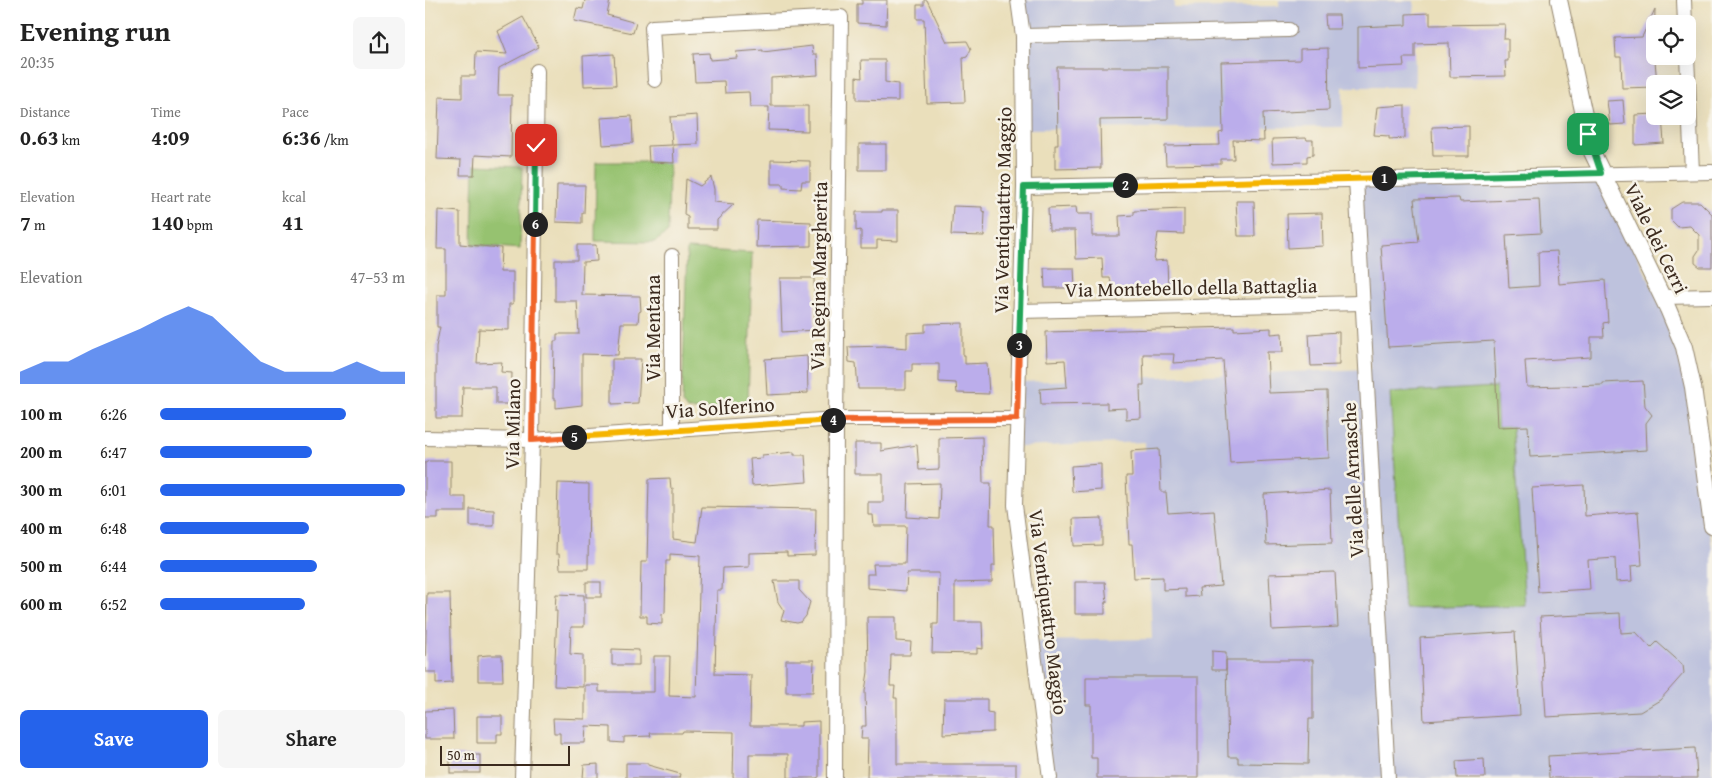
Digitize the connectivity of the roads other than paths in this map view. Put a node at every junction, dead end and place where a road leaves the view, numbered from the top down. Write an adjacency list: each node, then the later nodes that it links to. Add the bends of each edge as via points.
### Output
1 (1018, 0): 6 (street, Via Ventiquattro Maggio)
2 (1559, 0): 12 (street, Viale dei Cerri, via 1588,134)
3 (1685, 0): 4 (street)
4 (1685, 15)
5 (1289, 30): 6 (street)
6 (1023, 36): 14 (street, Via Ventiquattro Maggio)
7 (1687, 65): 10 (street)
8 (537, 71): 24 (street, Via Milano)
9 (655, 80): 20 (street, Via Regina Margherita, via 652,27 841,17)
10 (1692, 172): 11 (street); 12 (street)
11 (1712, 172)
12 (1601, 173): 13 (street); 17 (street, Viale dei Cerri)
13 (1356, 179): 14 (street); 18 (street, Via delle Arnasche)
14 (1024, 187): 19 (street, Via Ventiquattro Maggio)
15 (673, 256): 22 (street, Via Mentana)
16 (1712, 296): 17 (street)
17 (1663, 297): 25 (street, Viale dei Cerri, via 1689,367)
18 (1362, 303): 19 (street, Via Montebello della Battaglia); 29 (street, Via delle Arnasche)
19 (1020, 311): 21 (street, Via Ventiquattro Maggio)
20 (836, 419): 21 (street, Via Solferino); 22 (street, Via Solferino); 27 (street, Via Regina Margherita)
21 (1017, 419): 28 (street, Via Ventiquattro Maggio, via 1015,505)
22 (672, 430): 24 (street, Via Solferino)
23 (425, 438): 24 (street, Via Solferino)
24 (532, 440): 26 (street, Via Milano)
25 (1712, 526)
26 (523, 778)
27 (835, 778)
28 (1050, 778)
29 (1388, 778)

